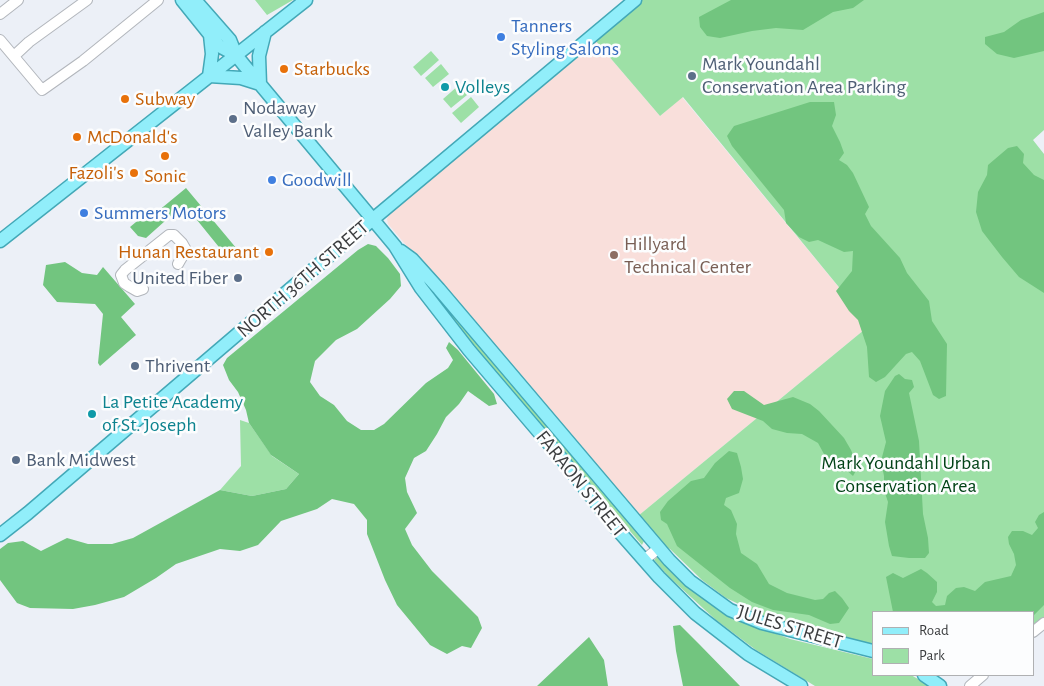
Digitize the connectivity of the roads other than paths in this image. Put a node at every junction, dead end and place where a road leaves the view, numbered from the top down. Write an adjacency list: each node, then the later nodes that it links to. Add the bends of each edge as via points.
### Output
1 (18, 0): 8 (street)
2 (87, 0): 14 (street)
3 (158, 0): 14 (street, via 42,90)
4 (182, 0): 10 (main road, FARAON STREET)
5 (195, 0): 11 (main road, FARAON STREET)
6 (306, 0): 9 (main road)
7 (635, 0): 17 (main road, NORTH 36TH STREET)
8 (0, 14)
9 (265, 32): 11 (main road, via 241,37); 13 (main road); 16 (main road, via 259,56)
10 (210, 35): 13 (main road, FARAON STREET, via 219,46); 15 (main road)
11 (226, 35): 13 (main road, FARAON STREET)
12 (0, 40): 14 (street)
13 (236, 55): 15 (main road); 16 (main road, FARAON STREET)
14 (14, 56)
15 (209, 76): 16 (main road, via 240,78); 18 (main road)
16 (260, 84): 17 (main road, FARAON STREET)
17 (372, 219): 19 (main road, FARAON STREET); 22 (main road, NORTH 36TH STREET)
18 (0, 241)
19 (395, 246): 23 (main road, FARAON STREET, via 412,258); 24 (main road, FARAON STREET, via 420,288 469,350)
20 (178, 264): 21 (street, via 186,250 174,235 169,236 121,275 130,287)
21 (143, 289)
22 (0, 535)
23 (659, 548): 24 (street); 27 (main road, JULES STREET, via 690,581 730,610 762,623)
24 (644, 560): 30 (main road, FARAON STREET, via 695,614 748,654)
25 (1044, 623): 26 (street)
26 (1034, 631)
27 (872, 651)
28 (925, 676): 31 (main road)
29 (982, 676): 32 (street)
30 (801, 686)
31 (940, 686)
32 (970, 686)

